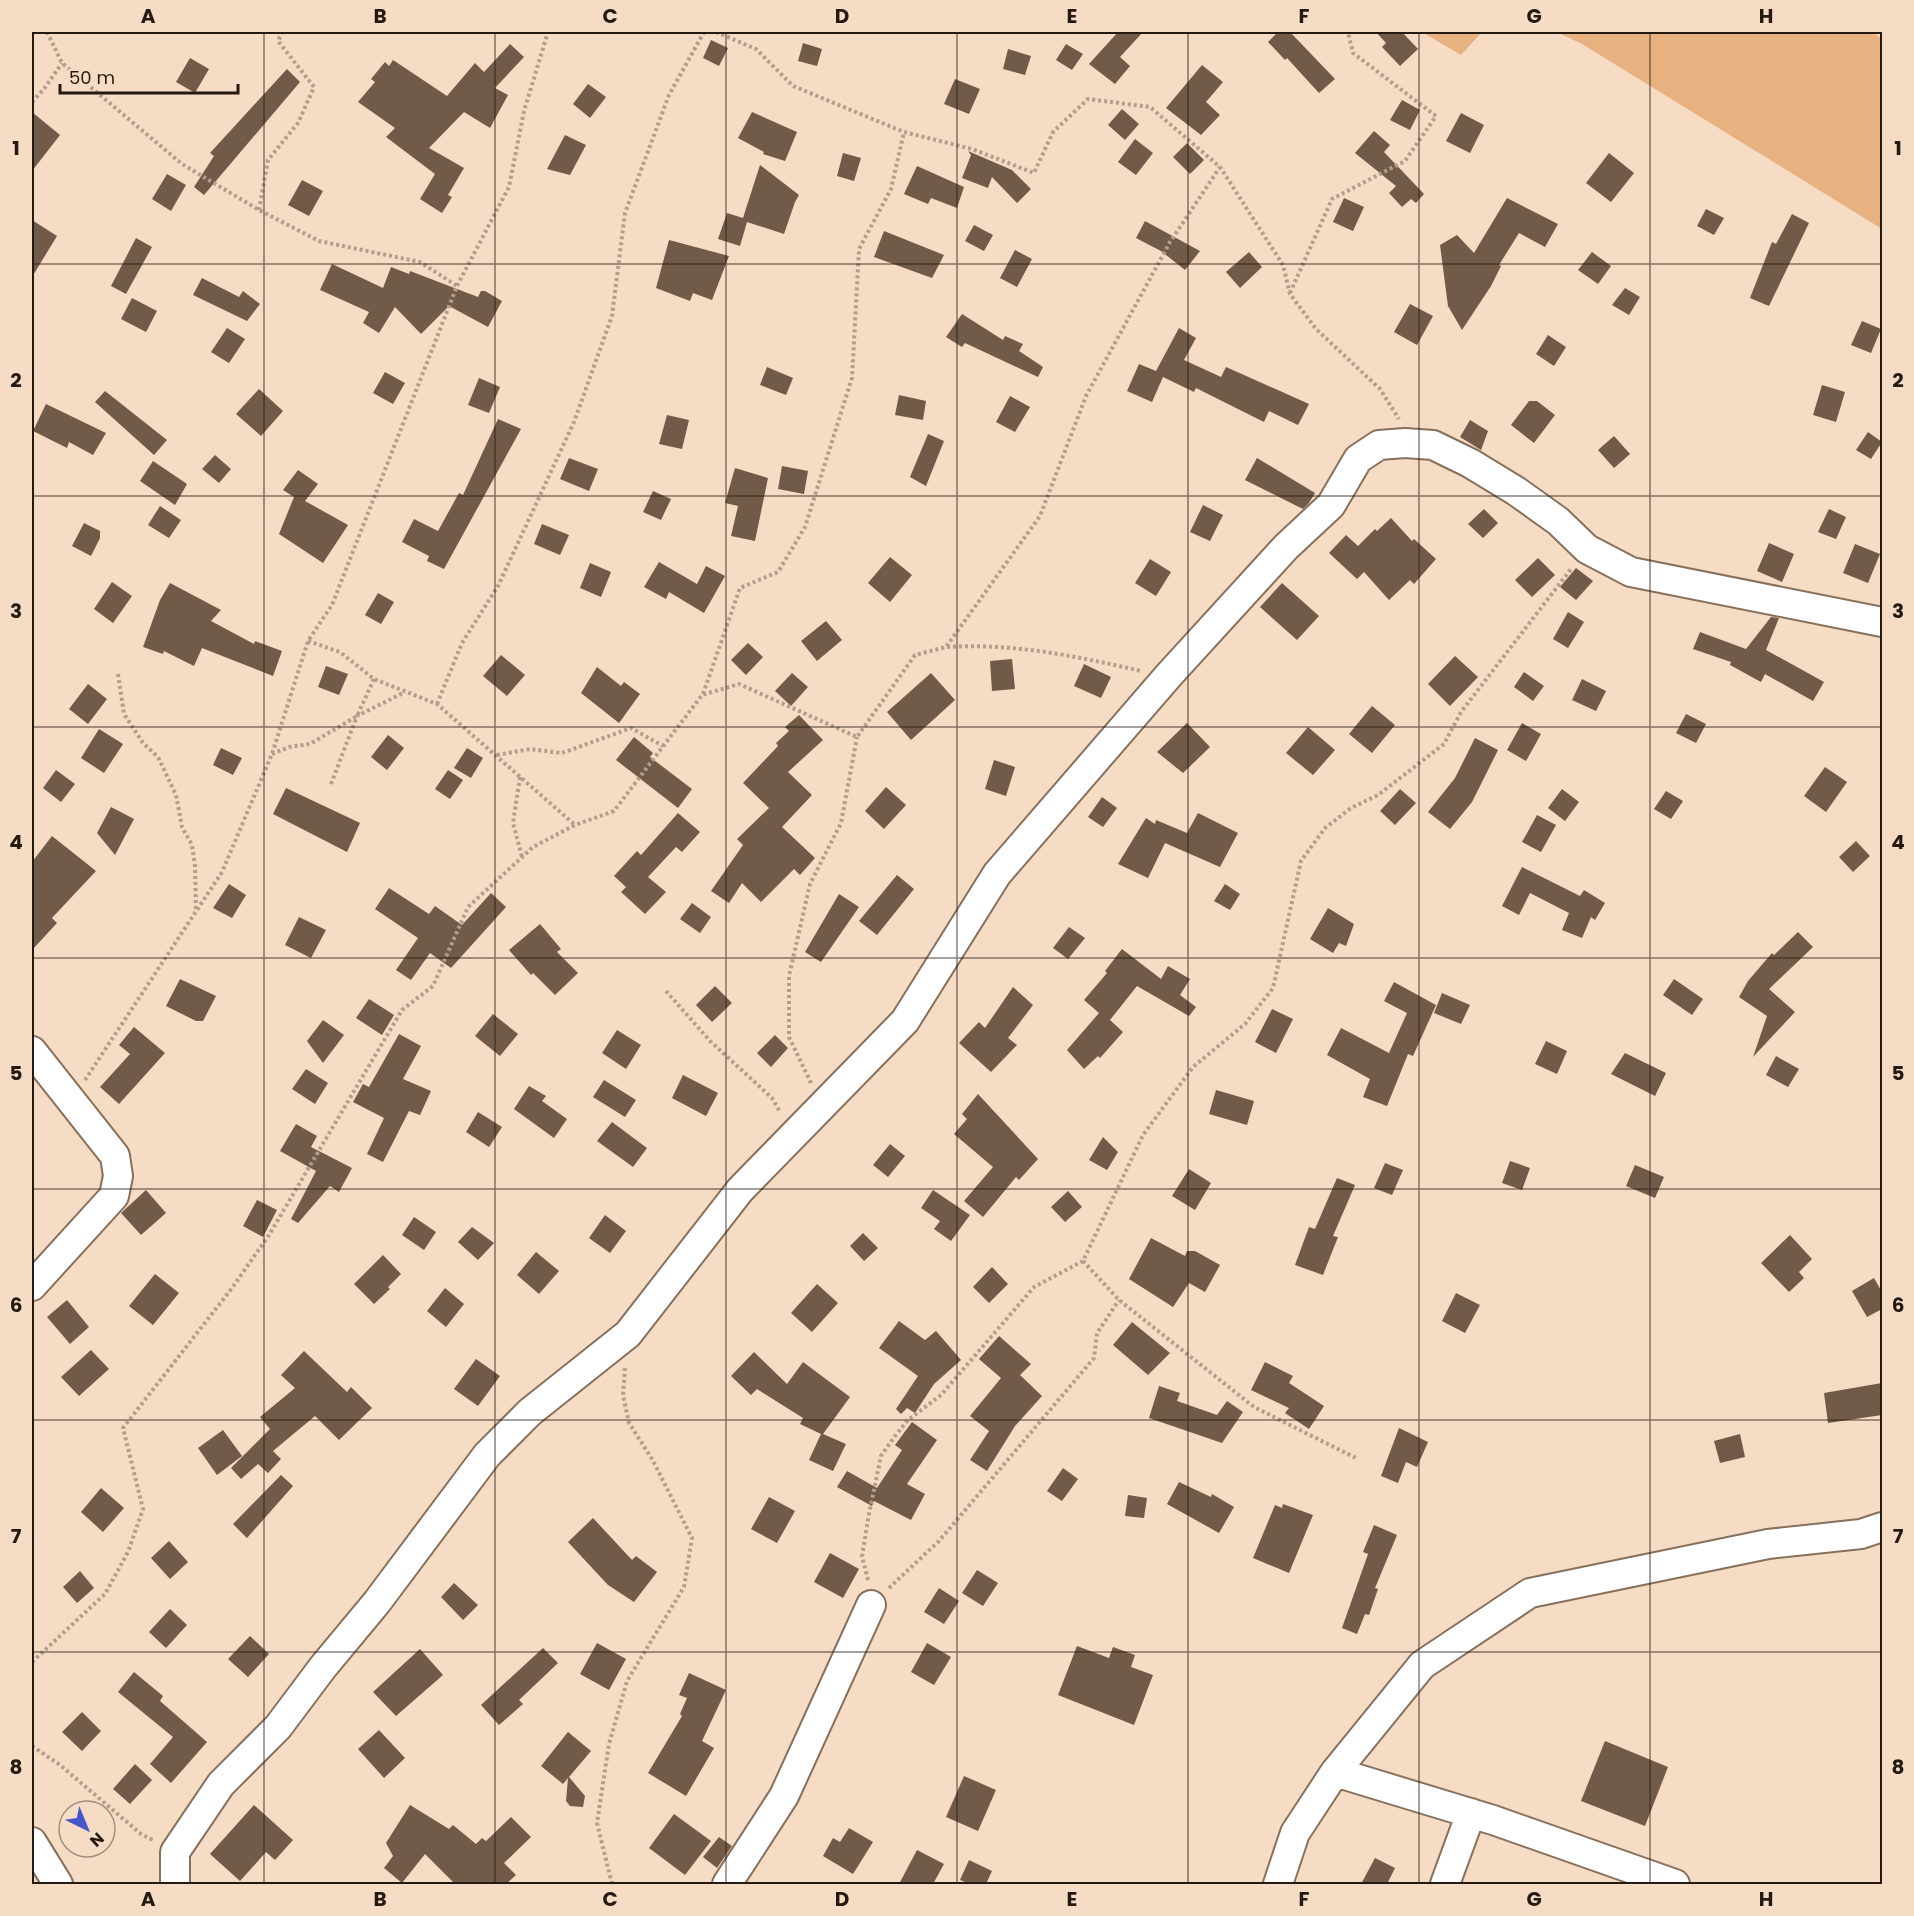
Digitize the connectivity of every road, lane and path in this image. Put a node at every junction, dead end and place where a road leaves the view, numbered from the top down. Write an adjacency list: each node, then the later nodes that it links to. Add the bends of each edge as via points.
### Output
1 (47, 32): 7 (path)
2 (282, 32): 11 (path, via 278,41 314,87 298,123 268,160)
3 (548, 32): 12 (path, via 524,111 509,187)
4 (704, 32): 24 (path, via 669,95 626,213 612,316 574,422 498,586 462,643)
5 (716, 32): 9 (path, via 756,49 793,86)
6 (1348, 32): 13 (path, via 1353,53 1436,116 1405,161 1332,199)
7 (63, 63): 8 (path); 11 (path, via 182,164)
8 (32, 102)
9 (904, 132): 10 (path, via 972,149 1034,173 1053,132 1088,99 1150,107); 23 (path, via 891,189 859,249 852,378 805,526 778,572 740,588)
10 (1220, 167): 13 (path, via 1283,265); 18 (path, via 1170,243 1086,396 1040,516)
11 (259, 210): 12 (path, via 319,241 420,262)
12 (457, 286): 17 (path, via 332,605)
13 (1290, 294): 14 (path, via 1316,329 1380,389 1405,430)
14 (1405, 443): 15 (street, via 1433,445 1479,468 1558,521); 20 (street, via 1379,445 1358,459 1331,505 1286,547)
15 (1587, 549): 16 (street, via 1631,572); 40 (path, via 1461,712 1444,744 1378,795 1351,808 1325,828 1302,861 1273,988 1245,1024 1193,1067 1143,1136)
16 (1882, 622)
17 (308, 641): 21 (path, via 340,652); 28 (path)
18 (946, 647): 20 (path, via 980,645 1066,654); 26 (path, via 915,655)
19 (118, 674): 34 (path, via 124,714 143,743 158,757 176,795 182,827 192,845)
20 (1169, 675): 38 (street, via 997,874 905,1020)
21 (374, 680): 22 (path); 25 (path)
22 (406, 692): 24 (path); 25 (path)
23 (702, 695): 26 (path, via 739,684); 27 (path)
24 (437, 704): 29 (path)
25 (357, 716): 28 (path, via 310,744); 31 (path)
26 (857, 738): 38 (path, via 841,823 810,884 789,976 789,1037)
27 (663, 746): 29 (path, via 631,728 562,753 530,749); 32 (path, via 614,811)
28 (272, 754): 34 (path, via 222,872)
29 (496, 755): 30 (path)
30 (520, 777): 32 (path); 33 (path, via 513,823)
31 (331, 784)
32 (575, 825): 33 (path)
33 (522, 857): 47 (path, via 468,907 433,986 402,1010 269,1235 123,1428 143,1509 128,1552 105,1594)
34 (196, 911): 37 (path)
35 (666, 992): 39 (path, via 710,1041 772,1098)
36 (32, 1051): 37 (street)
37 (71, 1102): 41 (street, via 115,1156 118,1176 114,1196)
38 (822, 1106): 39 (street)
39 (794, 1136): 43 (street, via 740,1190)
40 (1083, 1261): 42 (path); 46 (path, via 1034,1287 941,1395 908,1420 881,1456 862,1556)
41 (32, 1286)
42 (1119, 1300): 44 (path, via 1254,1407); 46 (path, via 1097,1333 1094,1358 939,1541)
43 (628, 1334): 52 (street, via 530,1412 487,1455 278,1727 221,1784); 55 (path, via 623,1395 629,1423 692,1538 684,1587 627,1681 609,1744 597,1823)
44 (1356, 1458)
45 (1882, 1527): 49 (street, via 1861,1534 1768,1544 1530,1593 1422,1665)
46 (871, 1605): 56 (street, via 784,1796)
47 (32, 1662)
48 (32, 1746): 52 (path, via 141,1834)
49 (1335, 1772): 50 (street); 57 (street, via 1295,1833)
50 (1471, 1813): 58 (street); 59 (street)
51 (32, 1842): 53 (street)
52 (175, 1852): 54 (street)
53 (58, 1884)
54 (175, 1884)
55 (612, 1884)
56 (727, 1884)
57 (1278, 1884)
58 (1445, 1884)
59 (1675, 1884)

